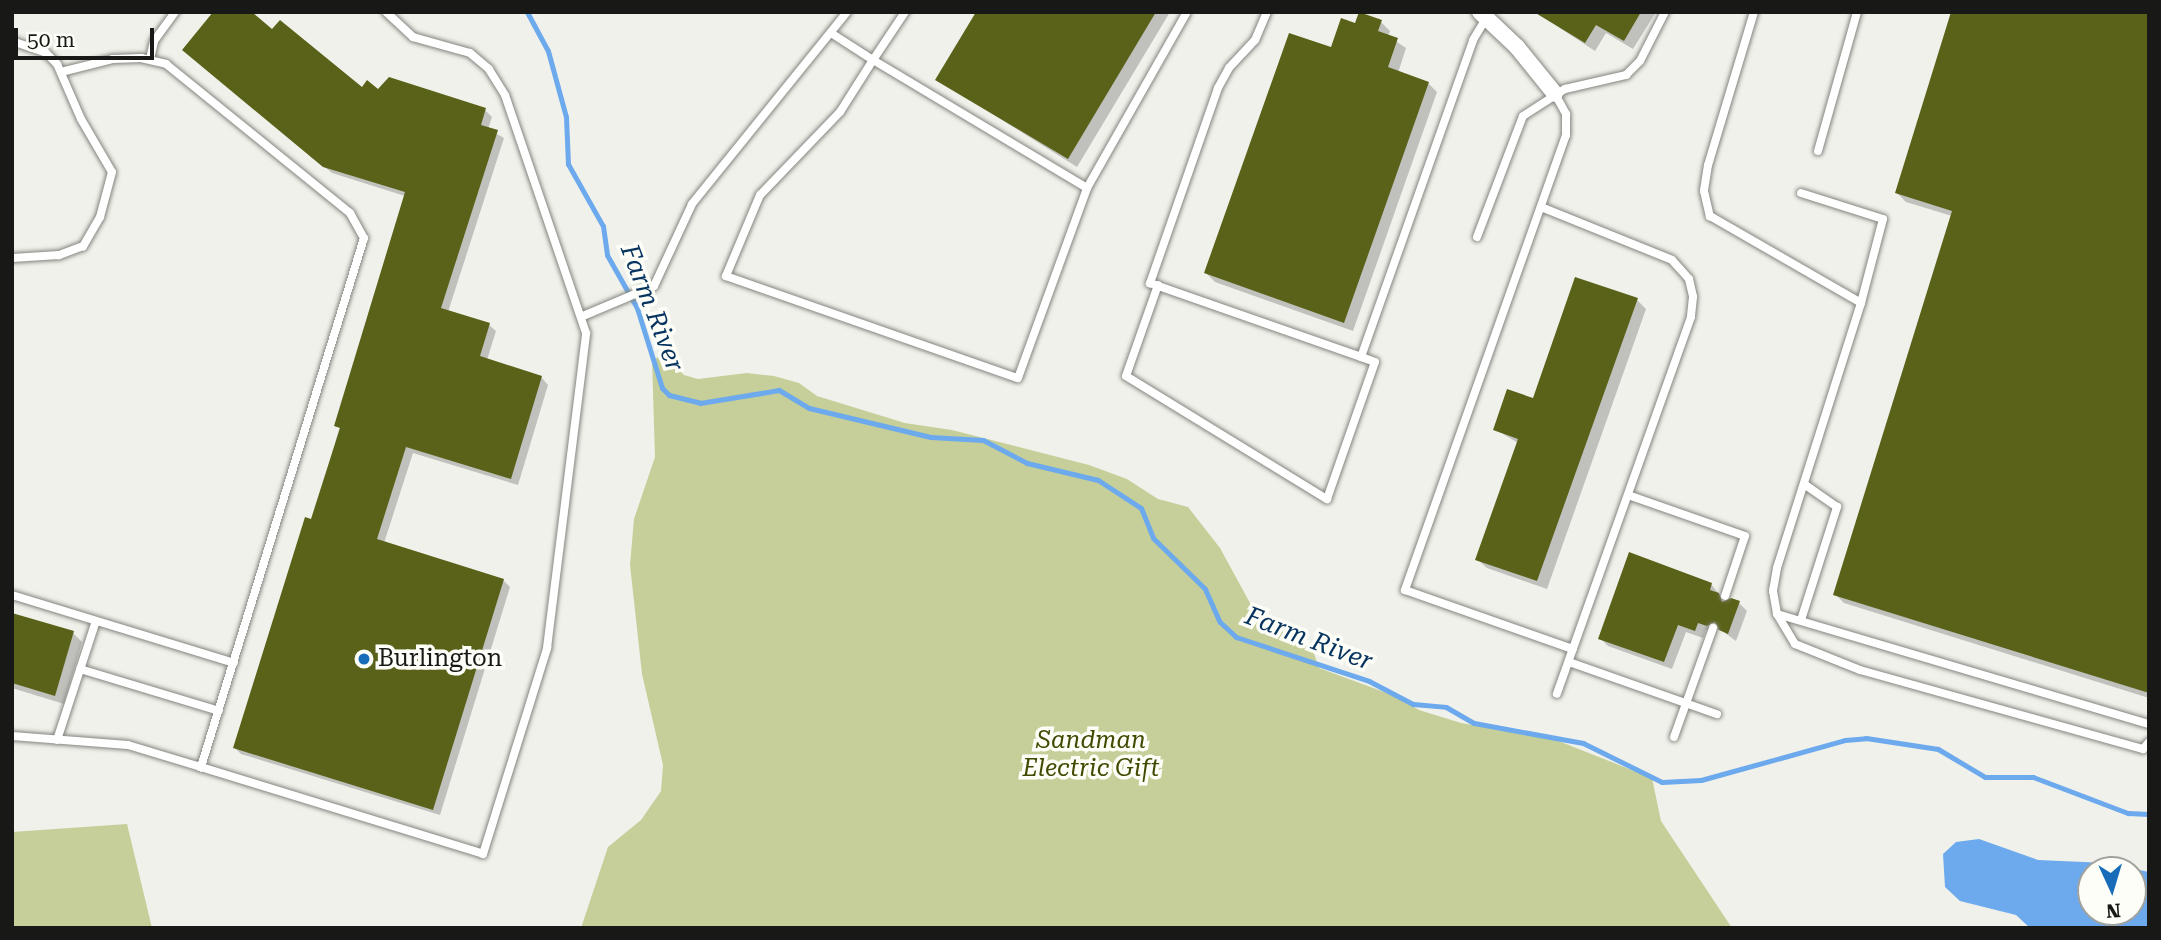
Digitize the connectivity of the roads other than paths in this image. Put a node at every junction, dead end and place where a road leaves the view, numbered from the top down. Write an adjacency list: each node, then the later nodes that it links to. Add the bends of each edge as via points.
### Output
1 (175, 12): 13 (lane, via 154,41)
2 (386, 12): 25 (lane, via 413,37 470,52 489,69 505,95)
3 (847, 12): 11 (lane)
4 (905, 12): 14 (lane)
5 (1187, 12): 18 (lane)
6 (1267, 12): 23 (lane, via 1255,40 1228,68 1218,88 1150,282)
7 (1665, 12): 16 (lane, via 1640,61 1626,75)
8 (1754, 12): 24 (lane, via 1708,165 1704,191 1710,216)
9 (1857, 12): 17 (lane)
10 (1483, 15): 16 (street); 26 (lane)
11 (831, 33): 14 (lane); 25 (lane, via 692,204 656,283 647,291)
12 (12, 41): 15 (lane, via 46,53)
13 (150, 59): 15 (lane, via 99,61); 37 (lane, via 173,69 350,213 364,238)
14 (873, 60): 18 (lane); 18 (lane, via 840,112 760,195 726,276 1018,378)
15 (61, 72): 22 (lane, via 81,119 111,166 110,184 94,230 83,246 59,255)
16 (1555, 94): 20 (lane, via 1567,128); 21 (lane, via 1530,109 1518,123)
17 (1818, 151)
18 (1087, 188)
19 (1801, 194): 24 (lane, via 1883,219)
20 (1541, 207): 28 (lane, via 1664,255 1689,279 1691,317); 35 (lane, via 1405,590)
21 (1477, 237)
22 (12, 258)
23 (1158, 285): 26 (lane); 26 (lane, via 1126,376 1327,499 1376,362)
24 (1861, 303): 27 (lane)
25 (583, 316): 48 (lane, via 585,342 547,648 483,854)
26 (1362, 357)
27 (1804, 484): 31 (lane, via 1777,568 1773,591); 32 (lane, via 1837,507)
28 (1628, 495): 30 (lane, via 1745,536); 35 (lane)
29 (12, 595): 33 (lane)
30 (1725, 596)
31 (1777, 614): 32 (lane); 47 (lane, via 1795,645 1860,670 2143,749)
32 (1801, 620): 43 (lane)
33 (96, 621): 37 (lane); 38 (lane)
34 (1713, 628): 40 (lane)
35 (1573, 649): 36 (lane)
36 (1569, 662): 39 (lane); 40 (lane)
37 (234, 663): 41 (lane)
38 (80, 669): 41 (lane); 46 (lane)
39 (1557, 694)
40 (1686, 703): 42 (lane); 45 (lane)
41 (219, 711): 48 (lane)
42 (1717, 714)
43 (2149, 724)
44 (12, 736): 46 (lane)
45 (1674, 737)
46 (57, 740): 48 (lane, via 128,745)
47 (2149, 742)
48 (201, 767)

